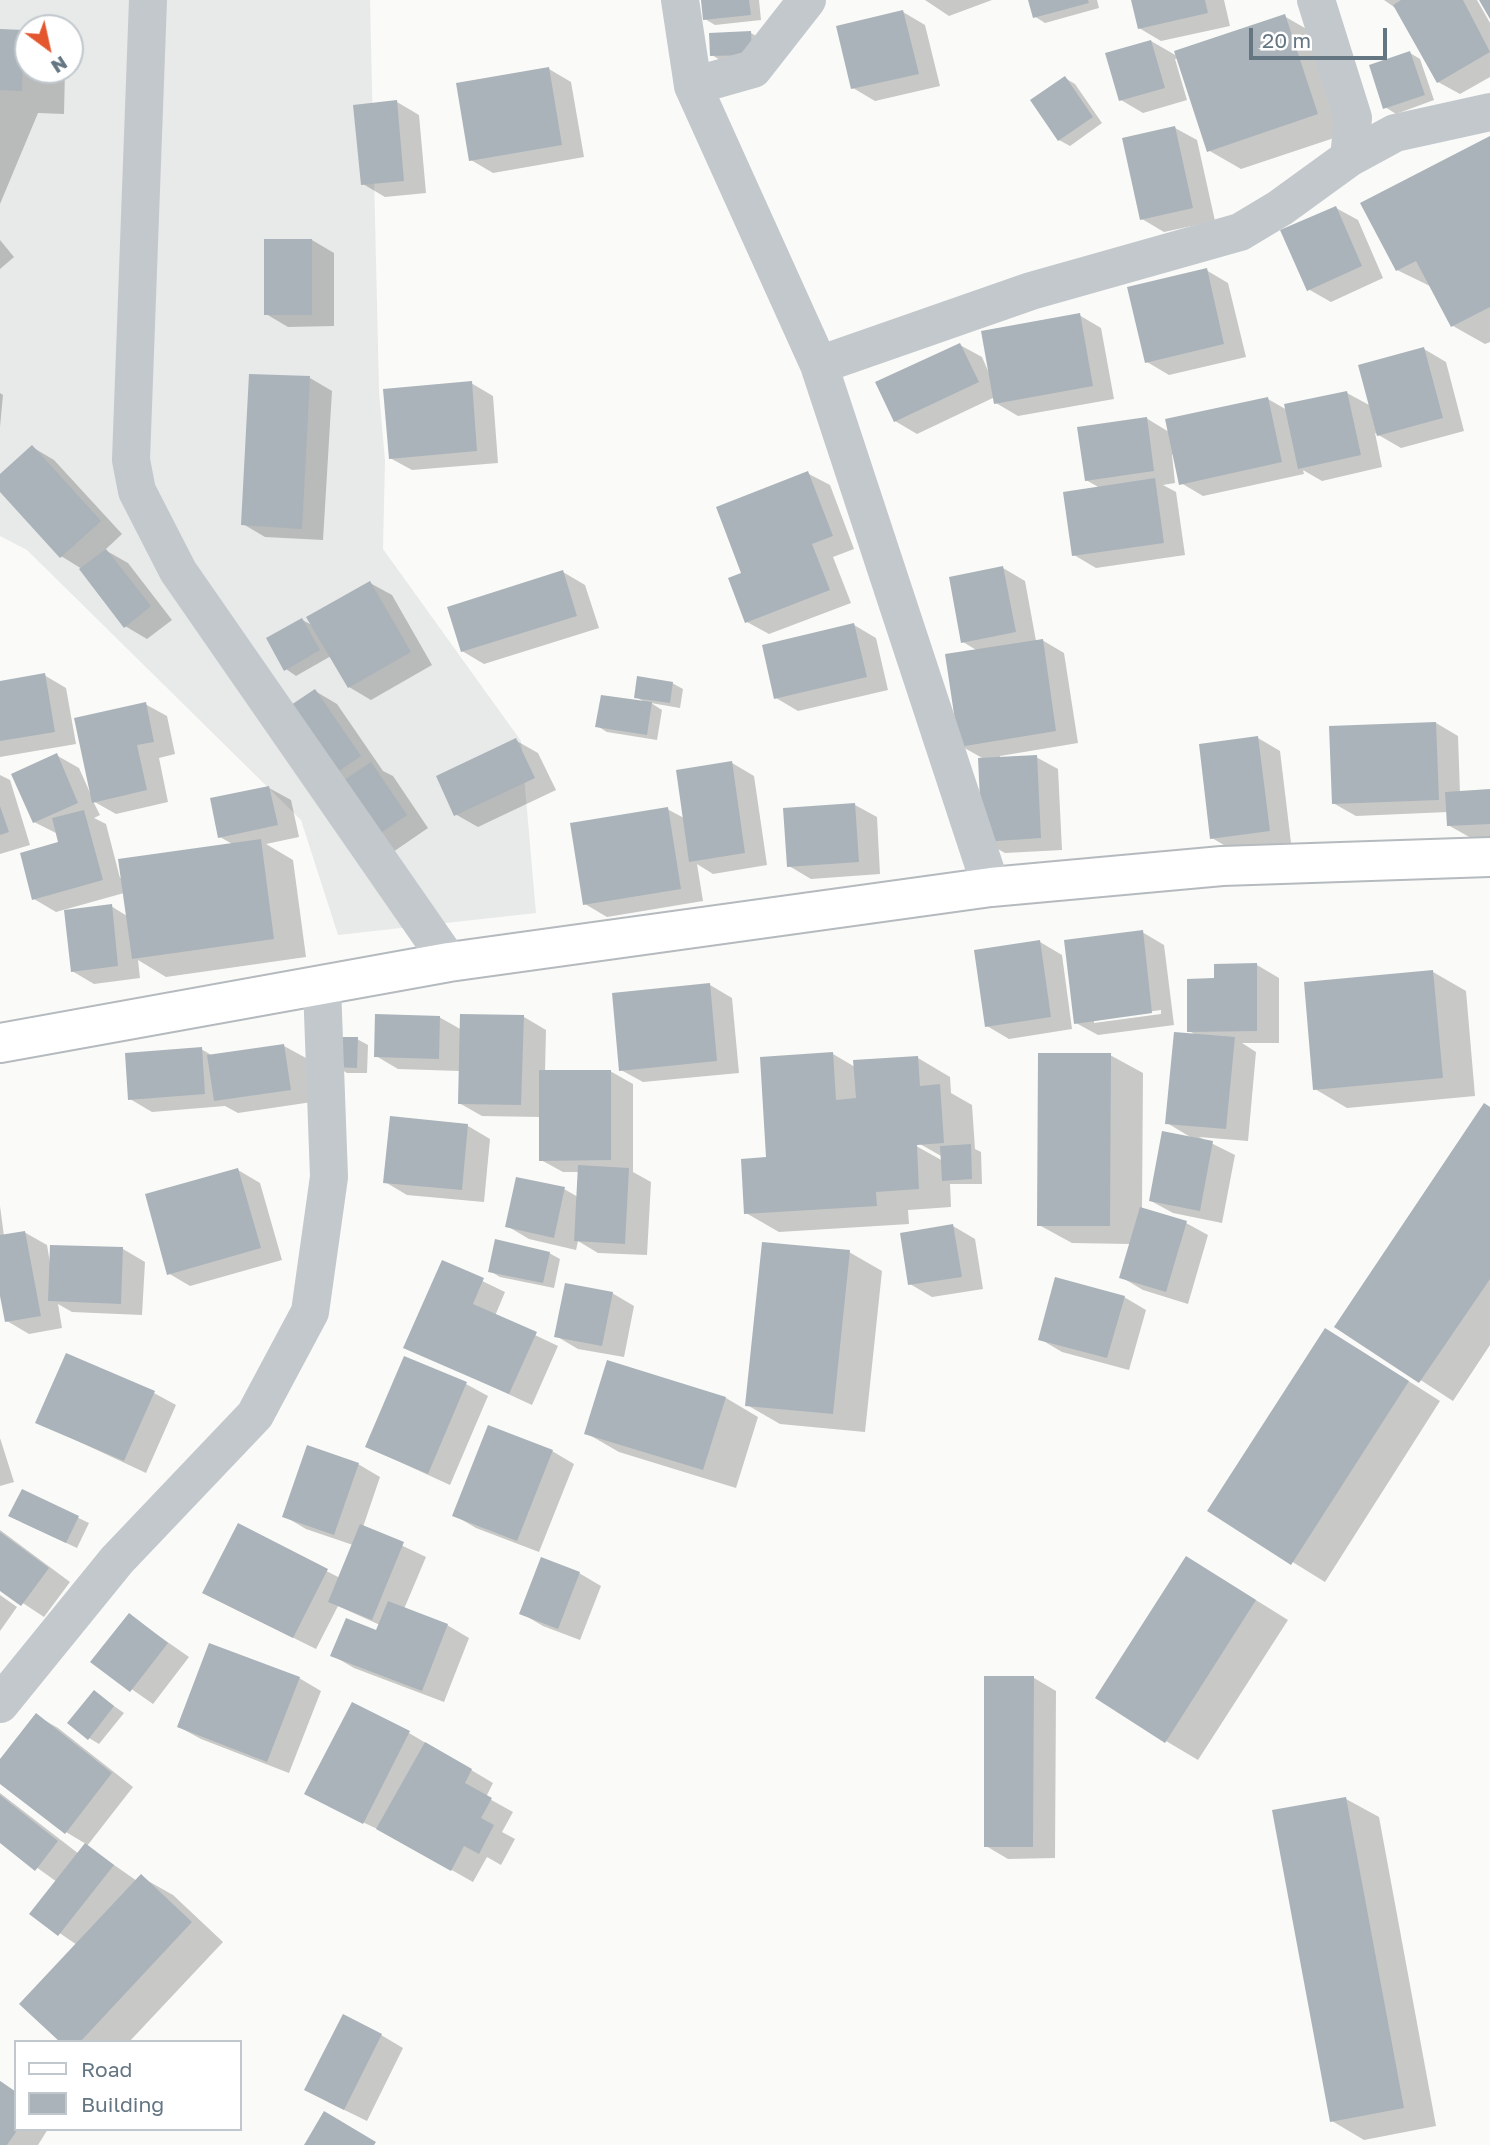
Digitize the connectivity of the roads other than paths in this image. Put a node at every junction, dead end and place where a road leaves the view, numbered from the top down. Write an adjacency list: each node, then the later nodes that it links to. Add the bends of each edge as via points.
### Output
1 (148, 0): 11 (street, via 131,460 137,491 178,571)
2 (680, 0): 5 (street)
3 (807, 0): 5 (street, via 753,69)
4 (1316, 0): 7 (street, via 1353,118)
5 (693, 86): 8 (street)
6 (1490, 111): 7 (street, via 1395,132)
7 (1349, 158): 8 (street, via 1240,232 1031,291)
8 (819, 365): 10 (street)
9 (1490, 857): 10 (main road, via 1222,866)
10 (991, 887): 11 (main road)
11 (449, 962): 12 (main road)
12 (322, 986): 13 (main road); 14 (street, via 329,1177 310,1312 254,1415 117,1560)
13 (0, 1043)
14 (0, 1703)

